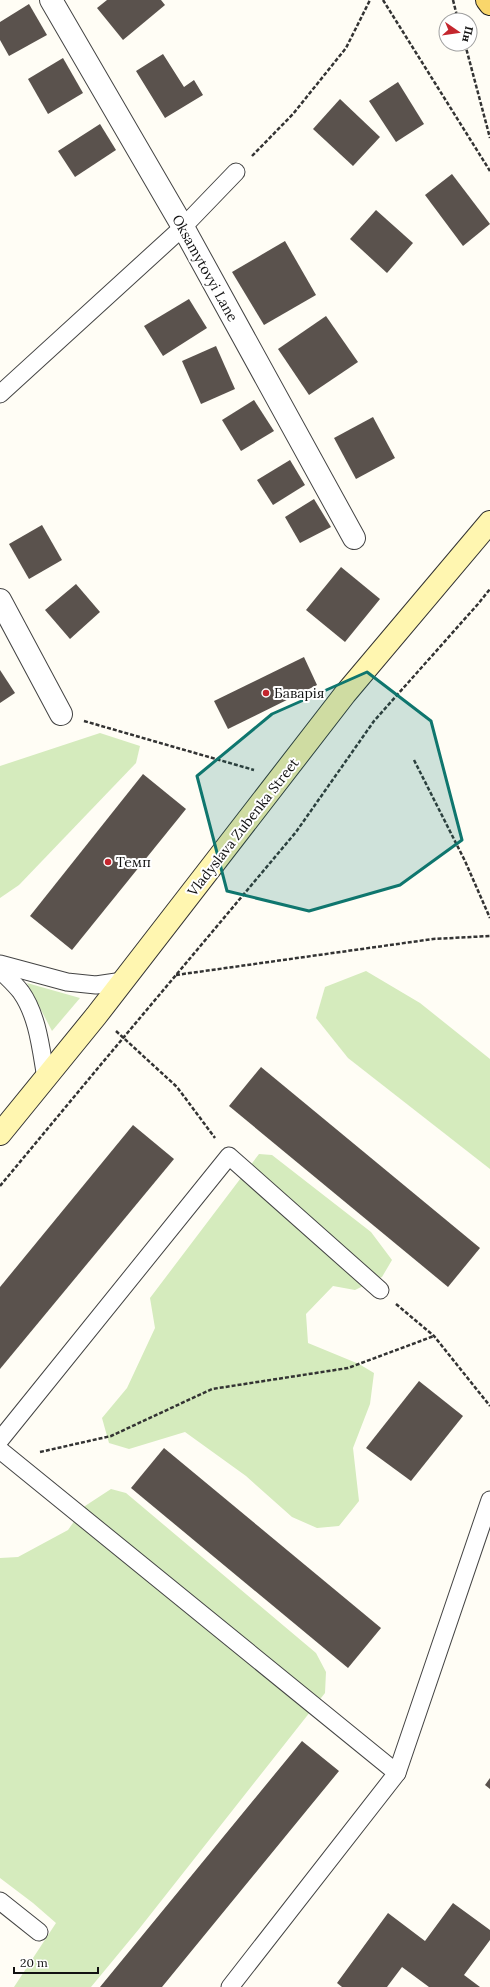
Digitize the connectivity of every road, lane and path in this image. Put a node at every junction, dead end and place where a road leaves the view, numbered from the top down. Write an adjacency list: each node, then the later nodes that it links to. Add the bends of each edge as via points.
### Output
1 (51, 0): 12 (street, Oksamytovyi Lane)
2 (370, 0): 10 (path, via 346,48 293,114)
3 (383, 0): 11 (path)
4 (453, 0): 7 (path)
5 (488, 0): 6 (main road)
6 (490, 4)
7 (456, 12)
8 (467, 52): 9 (path)
9 (490, 138)
10 (236, 172): 12 (lane)
11 (490, 172)
12 (183, 227): 13 (lane); 15 (street, Oksamytovyi Lane)
13 (0, 394)
14 (490, 522): 20 (street, Vladyslava Zubenka Street, via 345,694)
15 (354, 538)
16 (490, 589): 25 (path, via 374,721 296,832)
17 (0, 600): 18 (street)
18 (61, 714): 20 (path)
19 (414, 760): 21 (path)
20 (281, 778): 26 (street, Vladyslava Zubenka Street)
21 (490, 918)
22 (490, 936): 25 (path, via 433,939)
23 (0, 964): 26 (lane, via 67,982 96,985)
24 (0, 970): 29 (lane, via 21,992 32,1013 41,1044)
25 (176, 975): 28 (path)
26 (124, 981): 27 (street, Vladyslava Zubenka Street)
27 (96, 1016): 28 (path); 29 (street, Vladyslava Zubenka Street)
28 (124, 1036): 31 (path, via 177,1087); 32 (path)
29 (46, 1078): 30 (street, Vladyslava Zubenka Street)
30 (0, 1134)
31 (229, 1156): 33 (lane); 36 (lane)
32 (0, 1186)
33 (380, 1290): 34 (path)
34 (434, 1336): 35 (path); 37 (path, via 348,1368 212,1389 111,1436)
35 (490, 1406)
36 (0, 1440)
37 (6, 1454): 39 (lane)
38 (490, 1500): 39 (lane)
39 (397, 1773): 42 (lane)
40 (0, 1901): 41 (lane)
41 (39, 1932)
42 (230, 1987)

